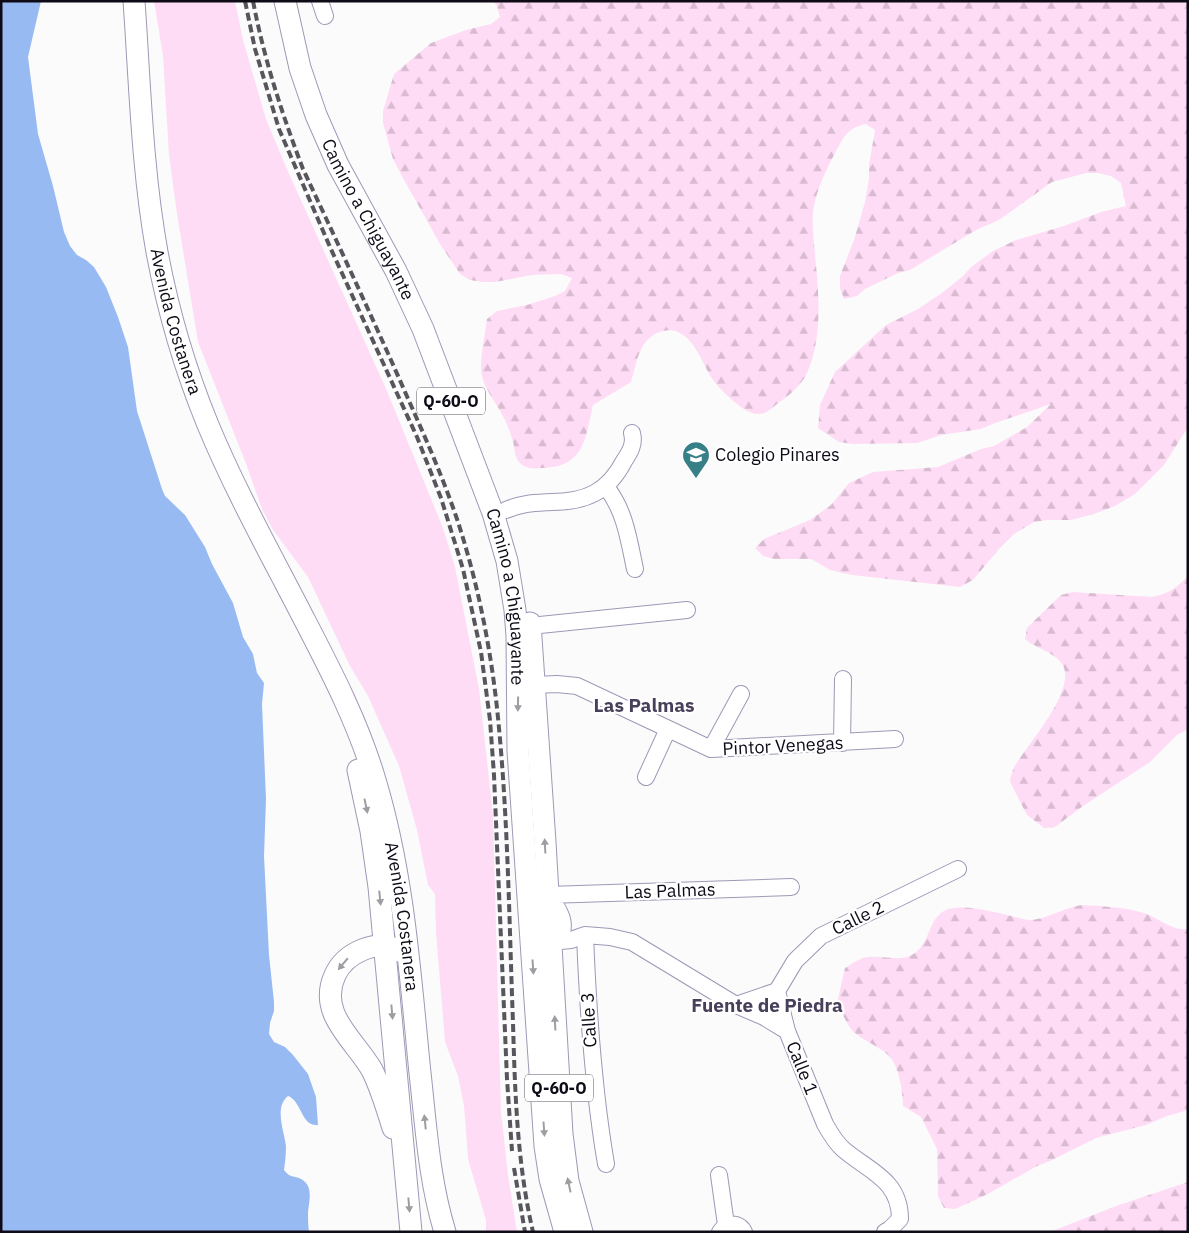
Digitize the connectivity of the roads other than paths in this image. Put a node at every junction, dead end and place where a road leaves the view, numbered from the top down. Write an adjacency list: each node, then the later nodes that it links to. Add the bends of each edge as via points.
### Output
1 (134, 1): 9 (main road, Avenida Costanera, via 151,212 172,318 208,425)
2 (285, 1): 22 (main road, Camino a Chiguayante / Q-60-O, one-way to 22, via 300,68 316,115 338,165 396,271 423,329 501,537 515,610 518,751)
3 (298, 1): 6 (main road, Camino a Chiguayante / Q-60-O, via 314,69 331,118 430,314)
4 (632, 433): 5 (street, via 632,448)
5 (606, 487): 6 (street, via 571,500 528,503); 7 (street, via 622,514)
6 (506, 510): 10 (main road, Camino a Chiguayante / Q-60-O, via 519,555)
7 (636, 569)
8 (687, 610): 10 (street)
9 (303, 617): 25 (main road, Avenida Costanera, one-way to 25, via 334,692 362,788 374,850); 26 (main road, Avenida Costanera, via 345,699 374,777 396,869)
10 (530, 626): 12 (main road, Camino a Chiguayante / Q-60-O)
11 (843, 679): 16 (street)
12 (535, 685): 14 (street, Pintor Venegas, via 577,686); 21 (main road, Camino a Chiguayante / Q-60-O, one-way to 12)
13 (741, 694): 17 (street)
14 (668, 729): 17 (street, Pintor Venegas); 18 (street)
15 (895, 739): 16 (street, Pintor Venegas)
16 (842, 743): 17 (street, Pintor Venegas)
17 (711, 749)
18 (646, 777)
19 (958, 869): 27 (street, Calle 2, via 821,936 795,961)
20 (791, 887): 21 (street, Las Palmas)
21 (548, 895): 24 (main road, Camino a Chiguayante / Q-60-O)
22 (530, 918): 24 (main road, via 540,932); 34 (main road, Camino a Chiguayante / Q-60-O, one-way to 34)
23 (585, 936): 24 (street, Calle 1, via 571,940); 28 (street, Calle 1, via 632,942); 31 (street, Calle 3, via 592,1058)
24 (557, 937): 41 (main road, Camino a Chiguayante / Q-60-O, one-way to 24, via 564,1152)
25 (386, 946): 26 (main road); 33 (main road, Avenida Costanera, one-way to 33); 33 (main road, one-way to 33, via 363,949 344,961 331,984 330,1003 338,1024 361,1053 380,1088)
26 (409, 958): 30 (main road, Avenida Costanera, one-way to 26)
27 (777, 990): 28 (street); 29 (street)
28 (736, 1005): 29 (street, Calle 1)
29 (787, 1031): 43 (street, Calle 1, via 824,1124 833,1138 891,1188 900,1208 900,1219)
30 (428, 1152): 37 (main road, via 426,1186); 38 (main road, Avenida Costanera)
31 (606, 1164)
32 (719, 1175): 35 (street)
33 (407, 1178): 36 (main road, Avenida Costanera, one-way to 36)
34 (550, 1179): 39 (main road); 40 (main road, Camino a Chiguayante / Q-60-O)
35 (723, 1228): 42 (street, via 734,1224)
36 (411, 1232)
37 (430, 1232)
38 (445, 1232)
39 (558, 1232)
40 (565, 1232)
41 (582, 1232)
42 (744, 1232)
43 (885, 1232)

